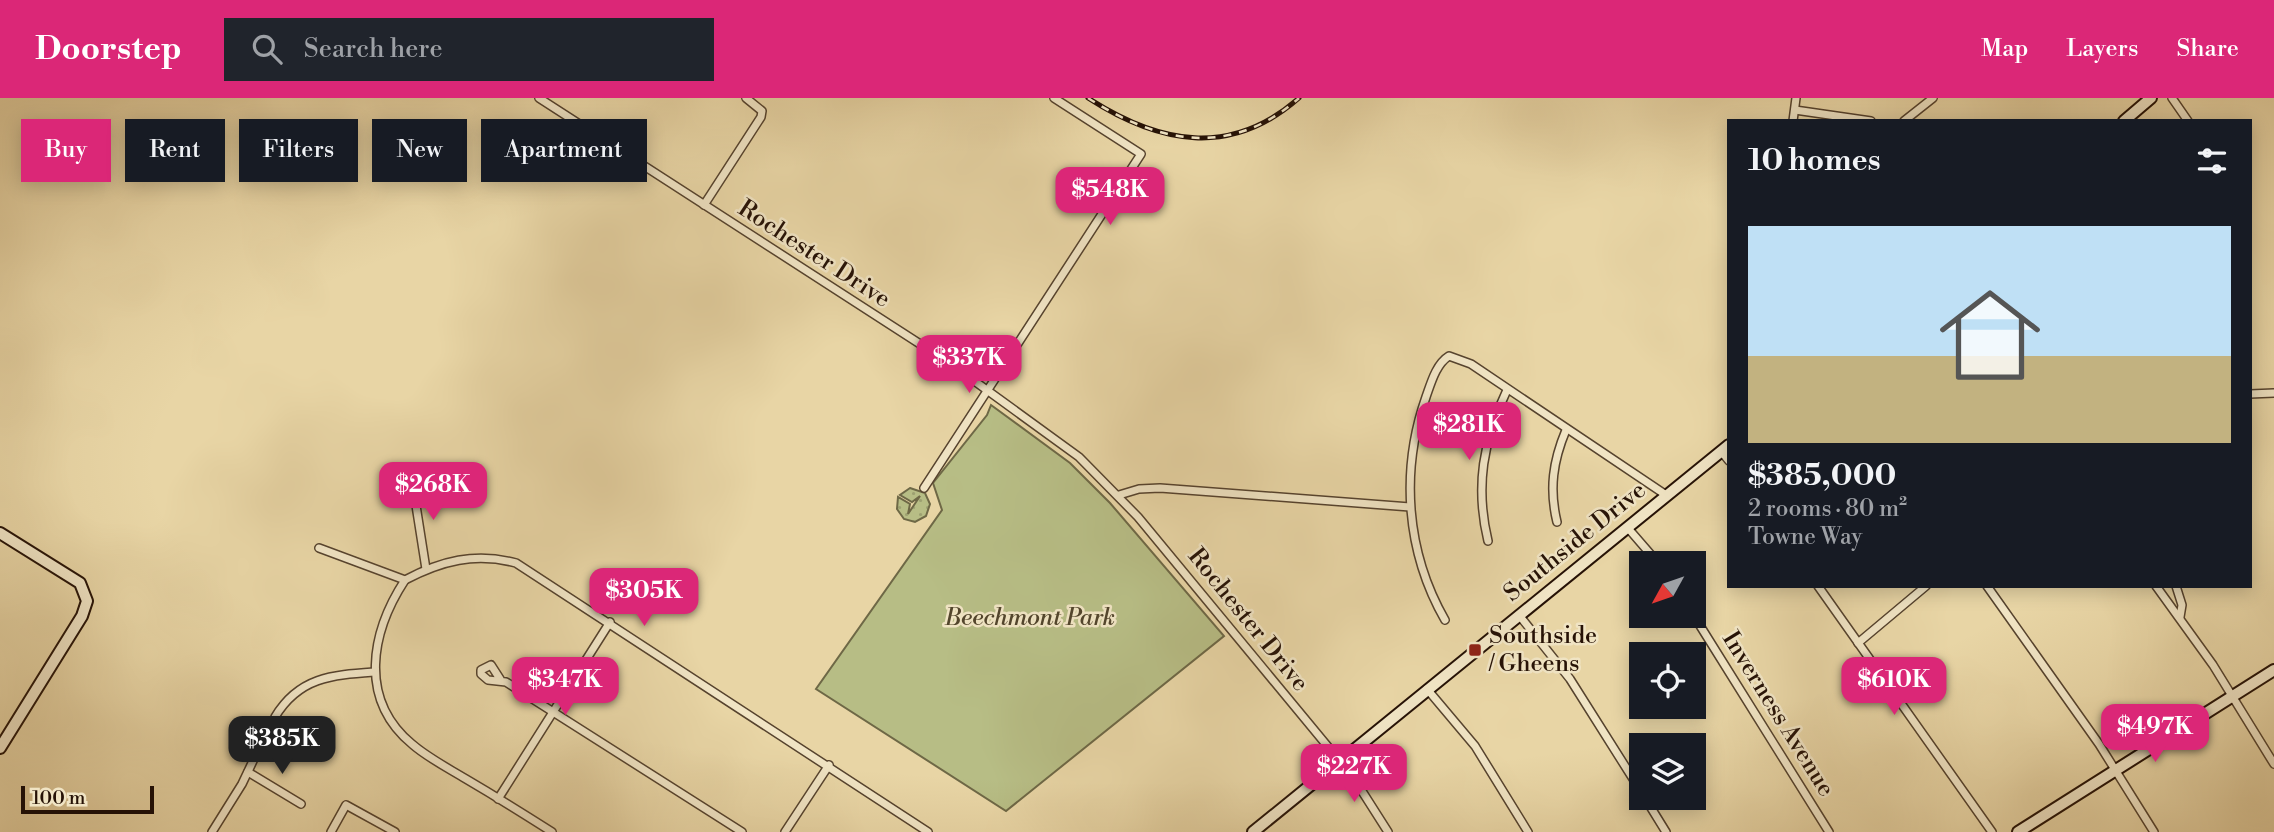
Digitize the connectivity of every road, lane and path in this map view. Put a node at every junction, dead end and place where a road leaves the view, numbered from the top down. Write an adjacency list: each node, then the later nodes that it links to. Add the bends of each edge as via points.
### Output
1 (539, 98): 14 (street, Rochester Drive)
2 (746, 98): 14 (street, via 762,111 761,117)
3 (1054, 98): 16 (street, via 1141,154)
4 (1796, 98): 8 (street)
5 (1933, 98): 11 (street)
6 (2151, 98): 12 (main road)
7 (2172, 98): 13 (street)
8 (1794, 110): 9 (street); 10 (street)
9 (1793, 119)
10 (1857, 119)
11 (1907, 119)
12 (2126, 119)
13 (2187, 119)
14 (704, 205): 16 (street, Rochester Drive)
15 (1507, 390): 19 (street); 25 (street, via 1455,355 1440,363 1419,417); 29 (street, via 1484,449 1481,493)
16 (988, 391): 22 (street); 23 (street, Rochester Drive, via 1054,436)
17 (2274, 393): 18 (street)
18 (2252, 394)
19 (1566, 430): 24 (street); 26 (street, via 1557,450 1552,483)
20 (1725, 448): 24 (main road, Southside Drive)
21 (412, 480): 32 (street)
22 (924, 488)
23 (1119, 495): 25 (street, via 1160,488); 54 (street, Rochester Drive)
24 (1666, 495): 27 (main road, Southside Drive)
25 (1410, 507): 41 (street, via 1426,579)
26 (1557, 522)
27 (1627, 527): 31 (street); 39 (main road, Southside Drive)
28 (0, 533): 53 (main road, via 74,579 83,587 87,601)
29 (1488, 541)
30 (319, 548): 33 (street)
31 (1648, 551)
32 (426, 569): 33 (street); 42 (street, via 476,557 516,563)
33 (405, 580): 46 (street, via 378,636)
34 (1819, 588): 44 (street)
35 (1924, 588): 44 (street)
36 (1988, 588): 57 (street)
37 (2158, 588): 40 (street)
38 (2177, 588): 40 (street)
39 (1519, 615): 48 (main road, Southside Drive); 59 (street, via 1570,679)
40 (2180, 617): 49 (street)
41 (1445, 620)
42 (610, 622): 50 (street); 56 (street)
43 (1701, 628): 74 (street, Inverness Avenue)
44 (1858, 643): 75 (street)
45 (2274, 670): 49 (main road)
46 (375, 672): 51 (street, via 332,675 310,682 287,699); 60 (street, via 383,706 410,742)
47 (500, 679): 50 (street)
48 (1427, 689): 54 (main road, Southside Drive); 72 (street, via 1475,746)
49 (2233, 696): 55 (street); 57 (main road)
50 (552, 711): 60 (street); 67 (street)
51 (275, 717)
52 (270, 725): 58 (street)
53 (0, 748)
54 (1339, 762): 70 (main road, Southside Drive); 71 (street, Rochester Drive)
55 (2274, 764)
56 (829, 765): 68 (street); 69 (street)
57 (2115, 771): 76 (main road); 77 (street)
58 (248, 772): 61 (street); 63 (street)
59 (1629, 772)
60 (498, 799): 66 (street)
61 (301, 804)
62 (1652, 810): 73 (street)
63 (212, 832)
64 (331, 832): 65 (street, via 346,805)
65 (395, 832)
66 (552, 832)
67 (742, 832)
68 (785, 832)
69 (928, 832)
70 (1253, 832)
71 (1388, 832)
72 (1528, 832)
73 (1666, 832)
74 (1829, 832)
75 (1992, 832)
76 (2018, 832)
77 (2154, 832)

